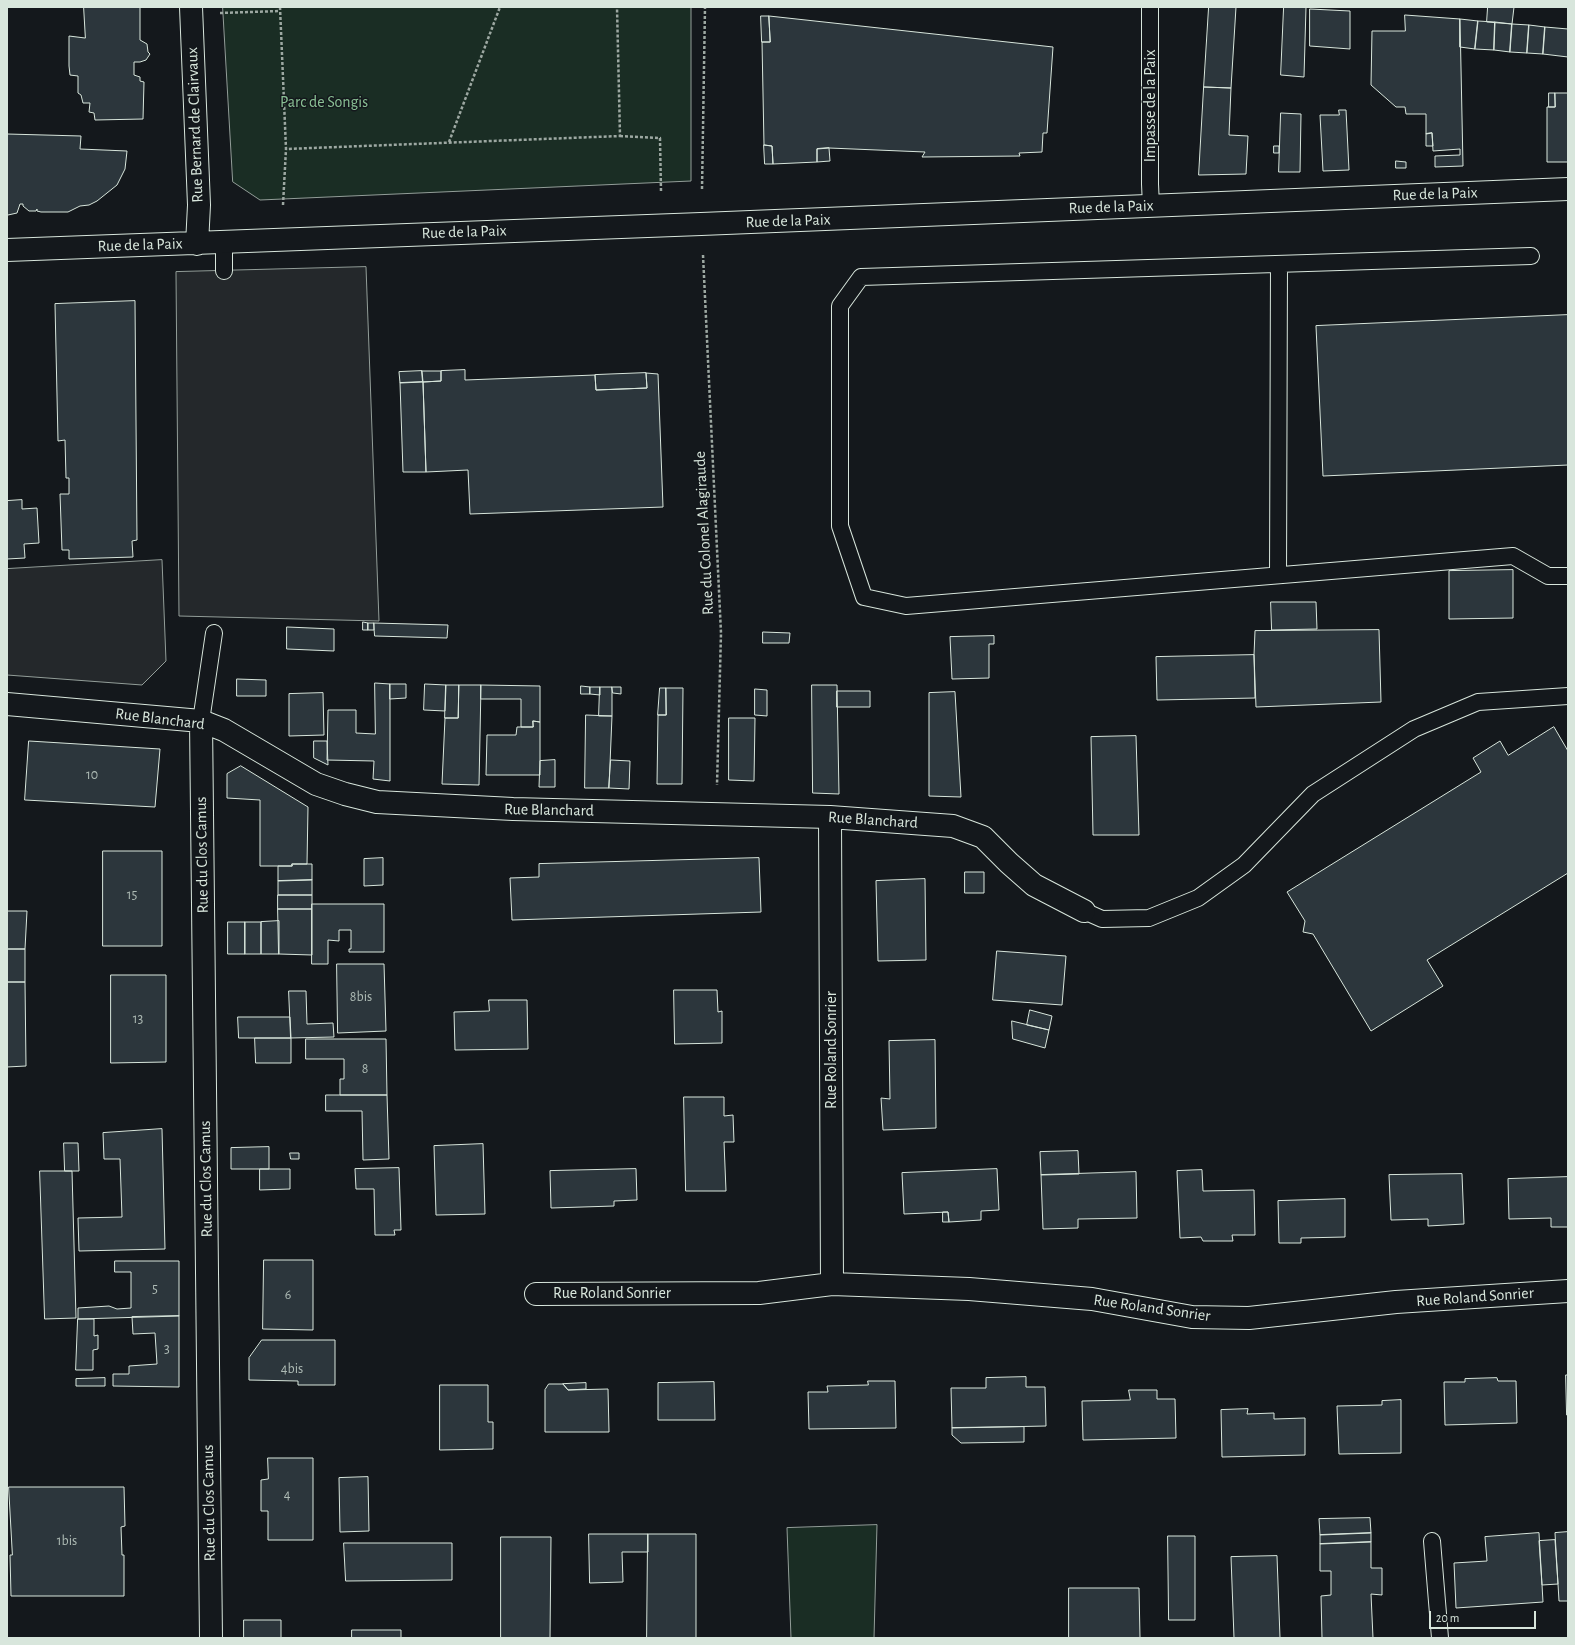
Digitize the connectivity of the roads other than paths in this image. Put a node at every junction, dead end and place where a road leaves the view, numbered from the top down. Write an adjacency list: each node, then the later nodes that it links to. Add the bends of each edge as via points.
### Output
1 (191, 7): 6 (street, Rue Bernard de Clairvaux, via 199,205)
2 (1150, 7): 4 (lane, Impasse de la Paix)
3 (1568, 189): 4 (street, Rue de la Paix)
4 (1151, 206): 5 (street, Rue de la Paix)
5 (224, 242): 6 (street, Rue de la Paix); 10 (lane)
6 (197, 244): 7 (street, Rue de la Paix)
7 (7, 250)
8 (1532, 256): 9 (lane)
9 (1279, 264): 11 (lane); 11 (lane, via 861,278 840,306 840,526 864,597 906,606)
10 (224, 271)
11 (1278, 575): 12 (lane, via 1513,556 1548,576)
12 (1568, 576)
13 (214, 633): 16 (lane)
14 (1568, 696): 18 (lane, via 1478,702 1414,729 1313,794 1244,865 1198,898 1149,918 1102,919)
15 (7, 704): 16 (street, Rue Blanchard)
16 (201, 721): 17 (street, Rue Blanchard, via 224,730 316,784 377,802 513,809); 23 (street, Rue du Clos Camus)
17 (830, 817): 18 (street, Rue Blanchard, via 954,826 983,837 1034,885); 19 (street, Rue Roland Sonrier)
18 (1084, 911)
19 (832, 1284): 20 (street, Rue Roland Sonrier, via 969,1289 1092,1300 1192,1317 1249,1318 1396,1302); 21 (street, Rue Roland Sonrier, via 759,1293)
20 (1568, 1291)
21 (536, 1294)
22 (1432, 1541): 24 (lane)
23 (210, 1638)
24 (1440, 1638)

